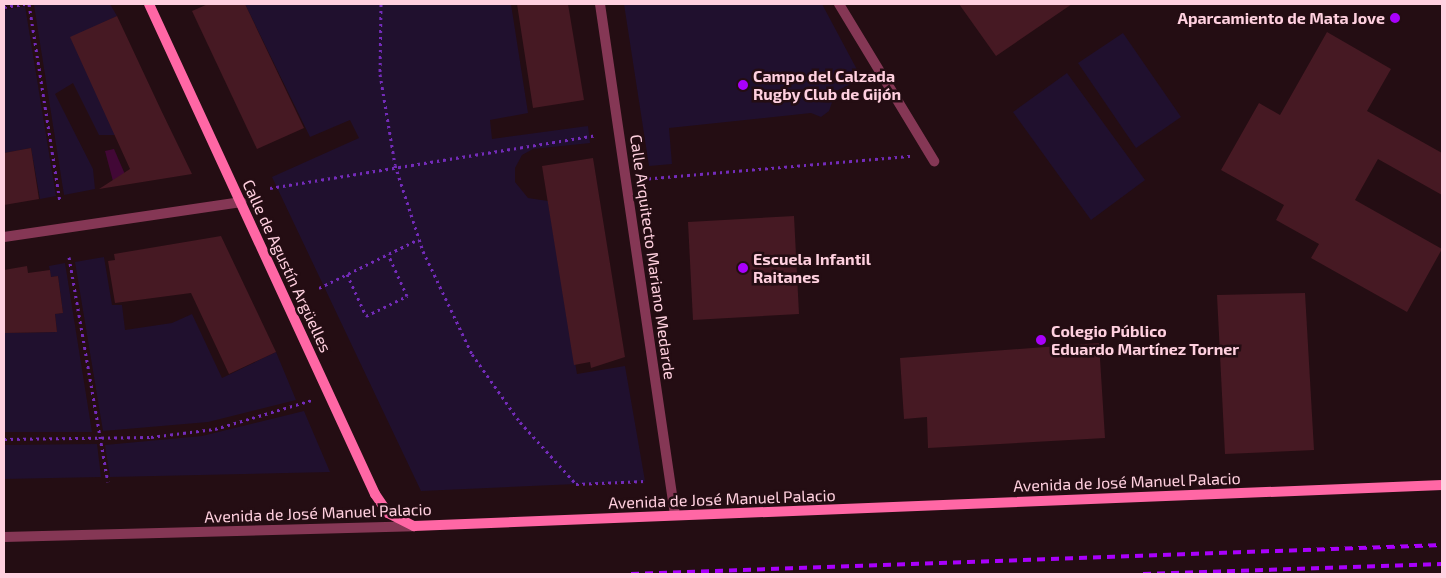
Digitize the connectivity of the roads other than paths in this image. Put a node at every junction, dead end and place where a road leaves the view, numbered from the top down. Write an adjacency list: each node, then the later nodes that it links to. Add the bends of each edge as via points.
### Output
1 (149, 4): 5 (street, Calle de Agustín Argüelles)
2 (600, 4): 8 (street, Calle Arquitecto Mariano Medarde)
3 (839, 4): 4 (street)
4 (932, 158)
5 (241, 202): 6 (street); 9 (street, Calle de Agustín Argüelles, via 375,494 388,513)
6 (4, 237)
7 (1442, 485): 8 (street, Avenida de José Manuel Palacio)
8 (676, 515): 9 (street, Avenida de José Manuel Palacio)
9 (414, 526): 10 (street, Avenida de José Manuel Palacio)
10 (4, 538)

